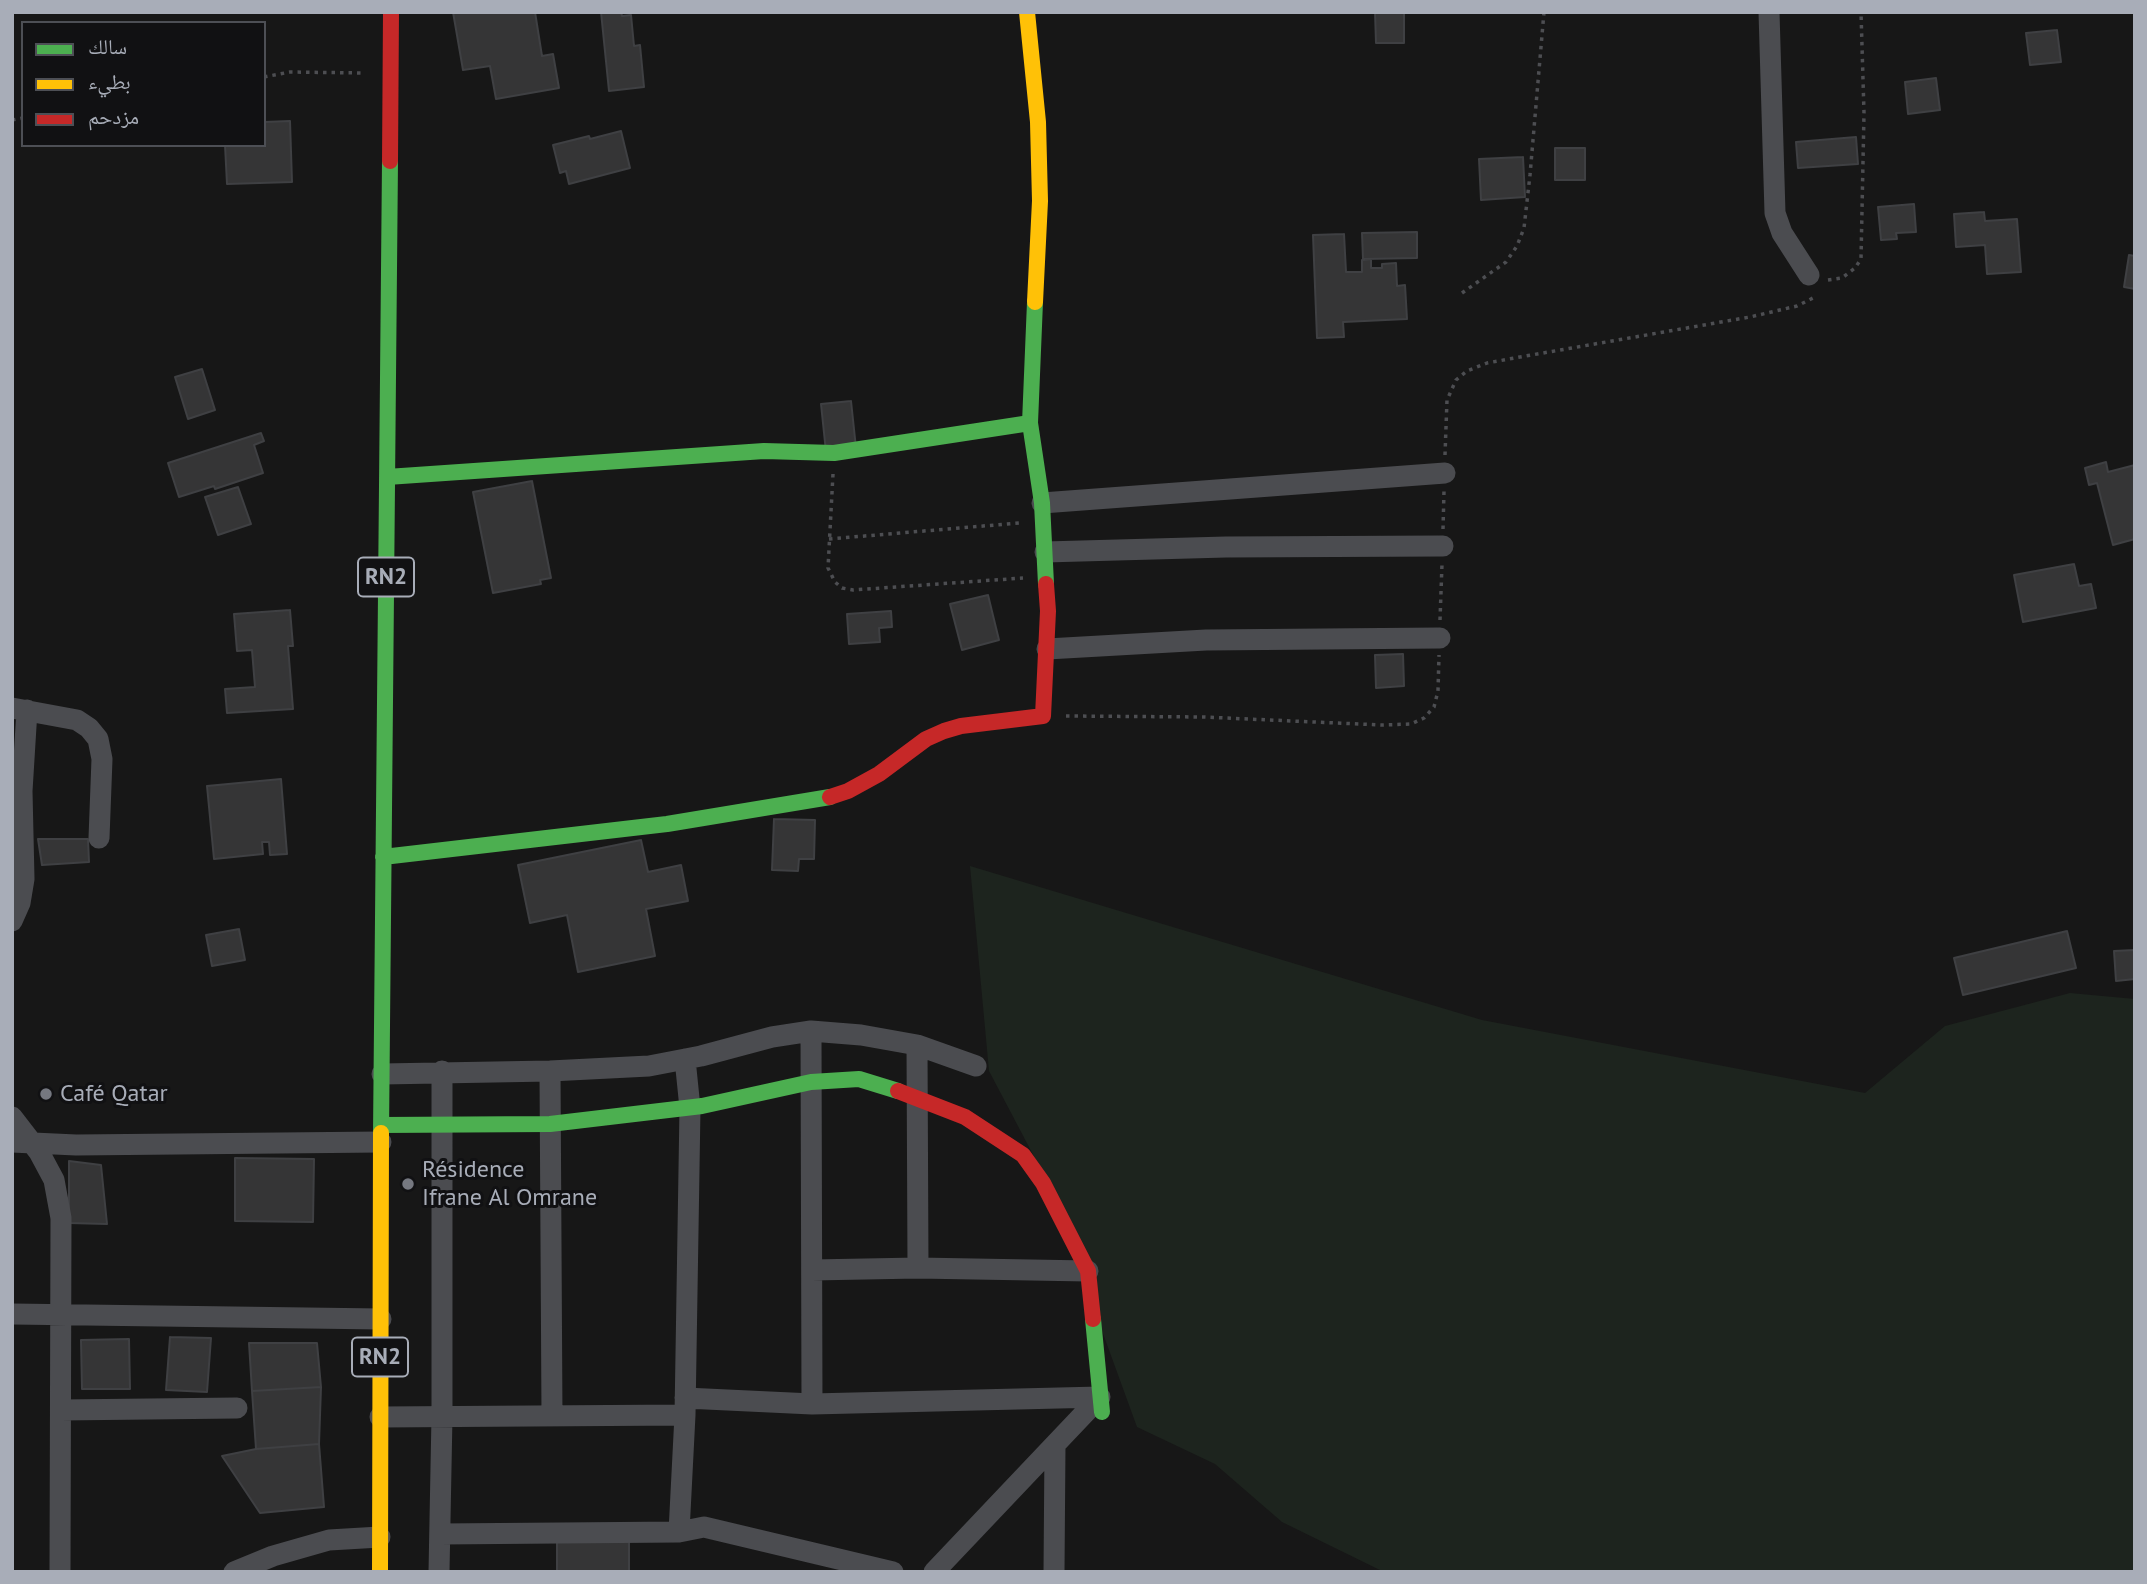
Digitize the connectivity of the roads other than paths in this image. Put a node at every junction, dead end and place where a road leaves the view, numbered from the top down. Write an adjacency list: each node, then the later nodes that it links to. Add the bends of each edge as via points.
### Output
1 (391, 12): 7 (main road, RN2)
2 (1027, 12): 5 (main road, via 1040,201)
3 (1769, 12): 4 (street, via 1775,213)
4 (1809, 275)
5 (1030, 423): 7 (main road, via 834,453 750,451); 8 (main road)
6 (1445, 472): 8 (street)
7 (387, 477): 15 (main road, RN2)
8 (1043, 512): 10 (main road)
9 (1443, 546): 10 (street)
10 (1045, 552): 12 (main road)
11 (1440, 638): 12 (street, via 1206,640)
12 (1047, 649): 15 (main road, via 1043,716 944,731 879,774 831,797 667,824)
13 (20, 709): 14 (street, via 77,720 98,739 102,759); 16 (street, via 24,879)
14 (99, 838)
15 (383, 857): 23 (main road, RN2)
16 (12, 921)
17 (811, 1031): 18 (street); 19 (street); 24 (street)
18 (917, 1045): 20 (street); 25 (street)
19 (685, 1059): 21 (street, via 649,1066); 26 (street)
20 (976, 1066)
21 (550, 1071): 22 (street); 28 (street)
22 (442, 1072): 23 (street); 29 (street)
23 (382, 1074): 30 (main road, RN2)
24 (811, 1083): 25 (main road, via 859,1079); 26 (main road); 33 (street)
25 (917, 1097): 32 (street); 34 (main road, via 965,1117 1023,1155 1043,1183)
26 (690, 1108): 28 (main road); 40 (street)
27 (12, 1117): 31 (street)
28 (550, 1124): 29 (main road); 44 (street)
29 (442, 1125): 30 (main road); 43 (street)
30 (381, 1134): 31 (street, via 76,1145); 37 (main road, RN2)
31 (22, 1142): 36 (street, via 54,1180 61,1218)
32 (918, 1268): 33 (street); 34 (street)
33 (812, 1270): 38 (street)
34 (1088, 1271): 39 (main road)
35 (12, 1314): 36 (street)
36 (62, 1315): 37 (street); 42 (street)
37 (381, 1319): 45 (main road, RN2)
38 (812, 1404): 39 (street); 40 (street)
39 (1101, 1405): 46 (street)
40 (685, 1407): 44 (street); 47 (street)
41 (237, 1408): 42 (street)
42 (61, 1410): 50 (street)
43 (442, 1416): 44 (street); 45 (street); 48 (street)
44 (552, 1416)
45 (380, 1417): 49 (main road, RN2)
46 (1055, 1445): 55 (street); 56 (street)
47 (679, 1532): 48 (street); 54 (street, via 704,1527)
48 (440, 1534): 53 (street)
49 (380, 1537): 51 (street, via 328,1541); 52 (main road, RN2)
50 (60, 1572)
51 (234, 1572)
52 (380, 1572)
53 (439, 1572)
54 (893, 1572)
55 (934, 1572)
56 (1054, 1572)

